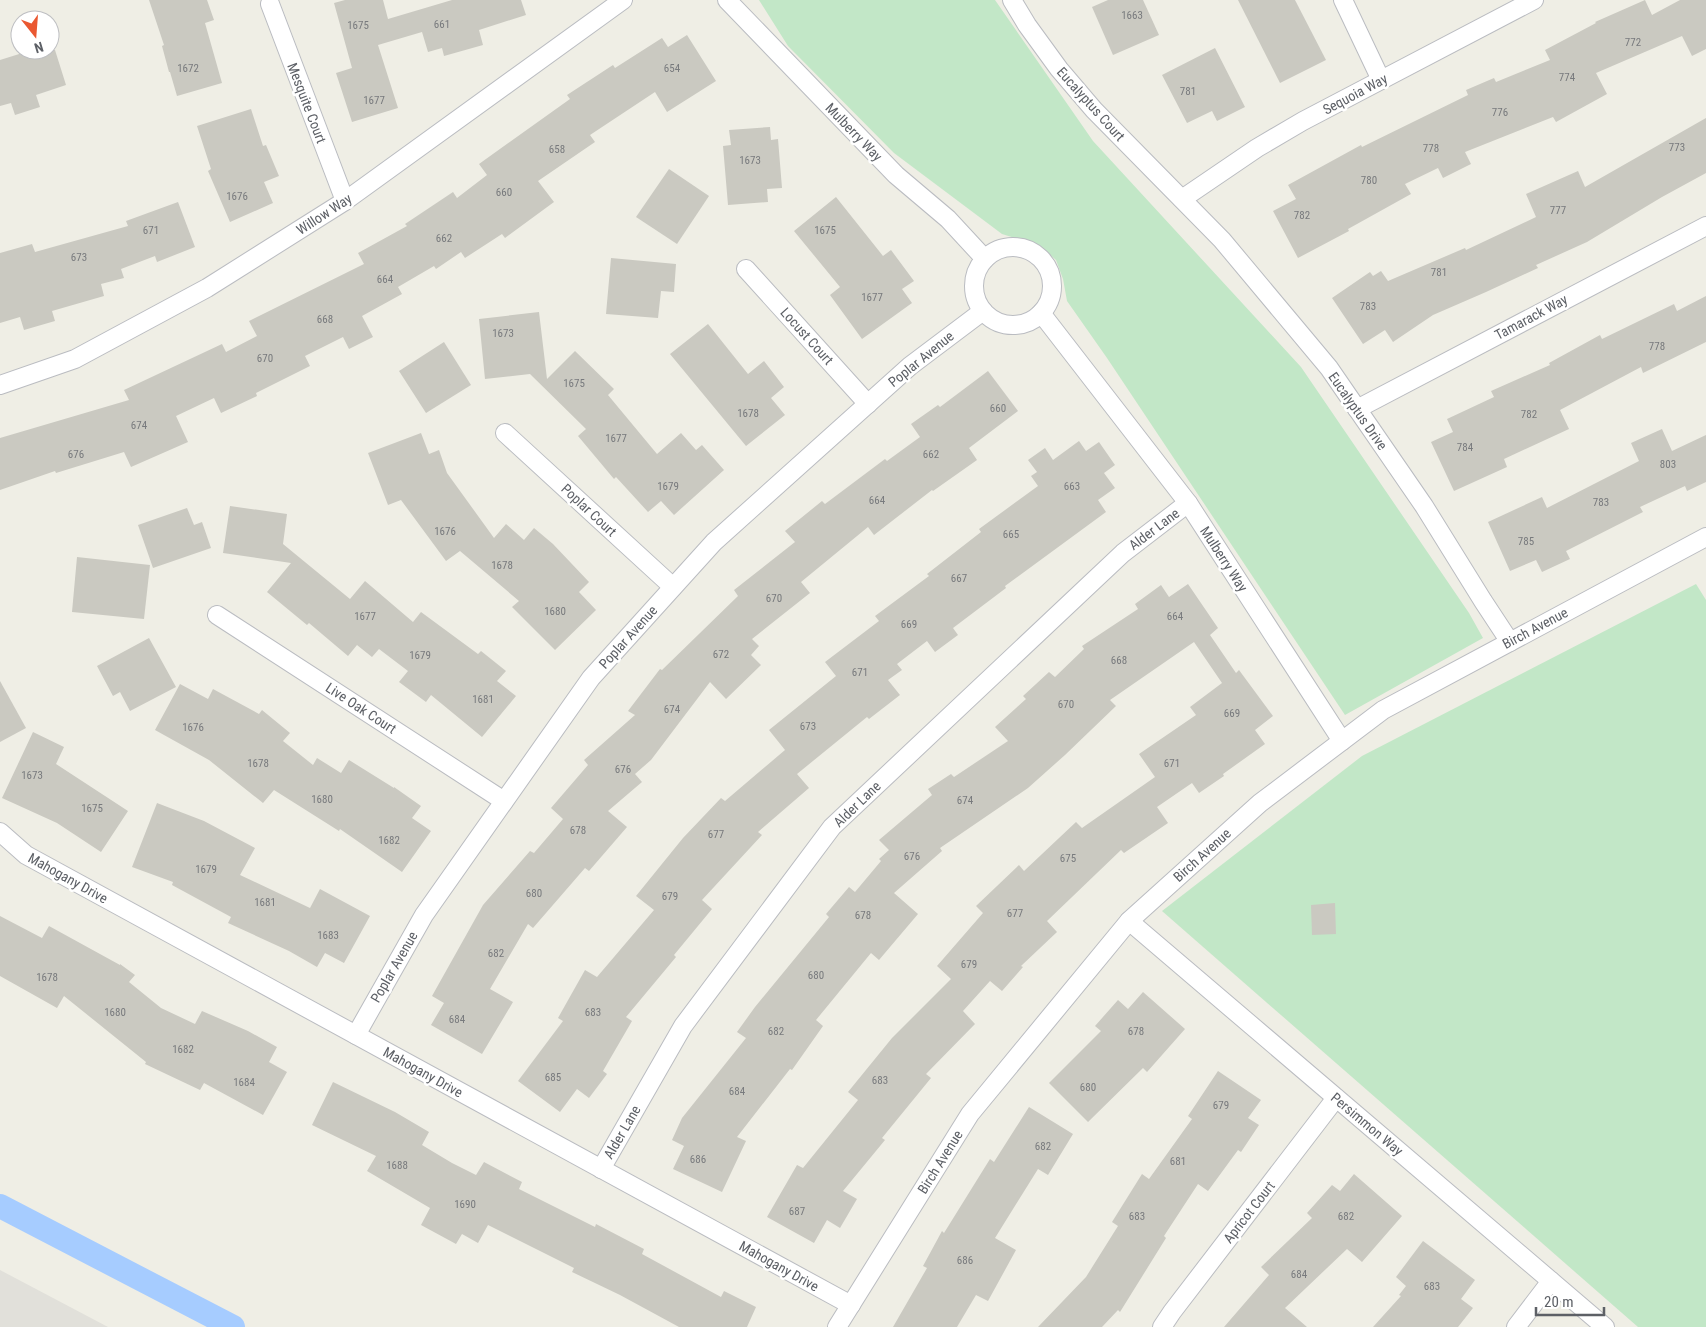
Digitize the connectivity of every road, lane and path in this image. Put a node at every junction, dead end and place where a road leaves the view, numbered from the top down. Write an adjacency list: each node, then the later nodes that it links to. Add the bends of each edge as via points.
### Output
1 (623, 0): 9 (street, Willow Way)
2 (727, 0): 11 (street, Mulberry Way, via 896,175 948,219)
3 (1012, 0): 8 (street, Eucalyptus Court, via 1058,69)
4 (1343, 0): 7 (street)
5 (1534, 0): 7 (street, Sequoia Way)
6 (270, 4): 9 (street, Mesquite Court)
7 (1381, 80): 8 (street, Sequoia Way, via 1256,148)
8 (1182, 199): 17 (street, Eucalyptus Drive, via 1222,240 1329,368)
9 (345, 201): 15 (street, Willow Way, via 199,292 74,359)
10 (1706, 226): 17 (street, Tamarack Way)
11 (985, 259): 13 (street, via 976,275 975,296); 14 (street, via 1010,247 1029,250 1046,264 1053,283 1050,301)
12 (746, 269): 16 (street, Locust Court)
13 (983, 311): 14 (street, via 993,320 1018,325); 16 (street, Poplar Avenue, via 910,366)
14 (1041, 314): 19 (street, Mulberry Way)
15 (0, 386)
16 (868, 404): 21 (street, Poplar Avenue, via 714,542)
17 (1357, 409): 23 (street, Eucalyptus Drive, via 1424,506)
18 (505, 433): 21 (street, Poplar Court)
19 (1188, 503): 24 (street, Mulberry Way); 30 (street, Alder Lane, via 1123,553 832,827 683,1026)
20 (1706, 537): 23 (street, Birch Avenue)
21 (673, 587): 25 (street, Poplar Avenue, via 591,678)
22 (217, 615): 25 (street, Live Oak Court)
23 (1510, 642): 24 (street, Birch Avenue, via 1383,710)
24 (1342, 741): 27 (street, Birch Avenue, via 1260,802)
25 (504, 801): 28 (street, Poplar Avenue, via 424,915)
26 (0, 832): 28 (street, Mahogany Drive, via 26,855)
27 (1129, 921): 29 (street, Persimmon Way); 32 (street, Birch Avenue, via 970,1114)
28 (356, 1035): 30 (street, Mahogany Drive)
29 (1336, 1098): 31 (street, Persimmon Way); 34 (street, Apricot Court)
30 (601, 1169): 32 (street, Mahogany Drive)
31 (1551, 1281): 35 (street); 36 (street, Persimmon Way)
32 (851, 1305): 33 (street, Birch Avenue)
33 (837, 1327)
34 (1162, 1327)
35 (1516, 1327)
36 (1605, 1327)

